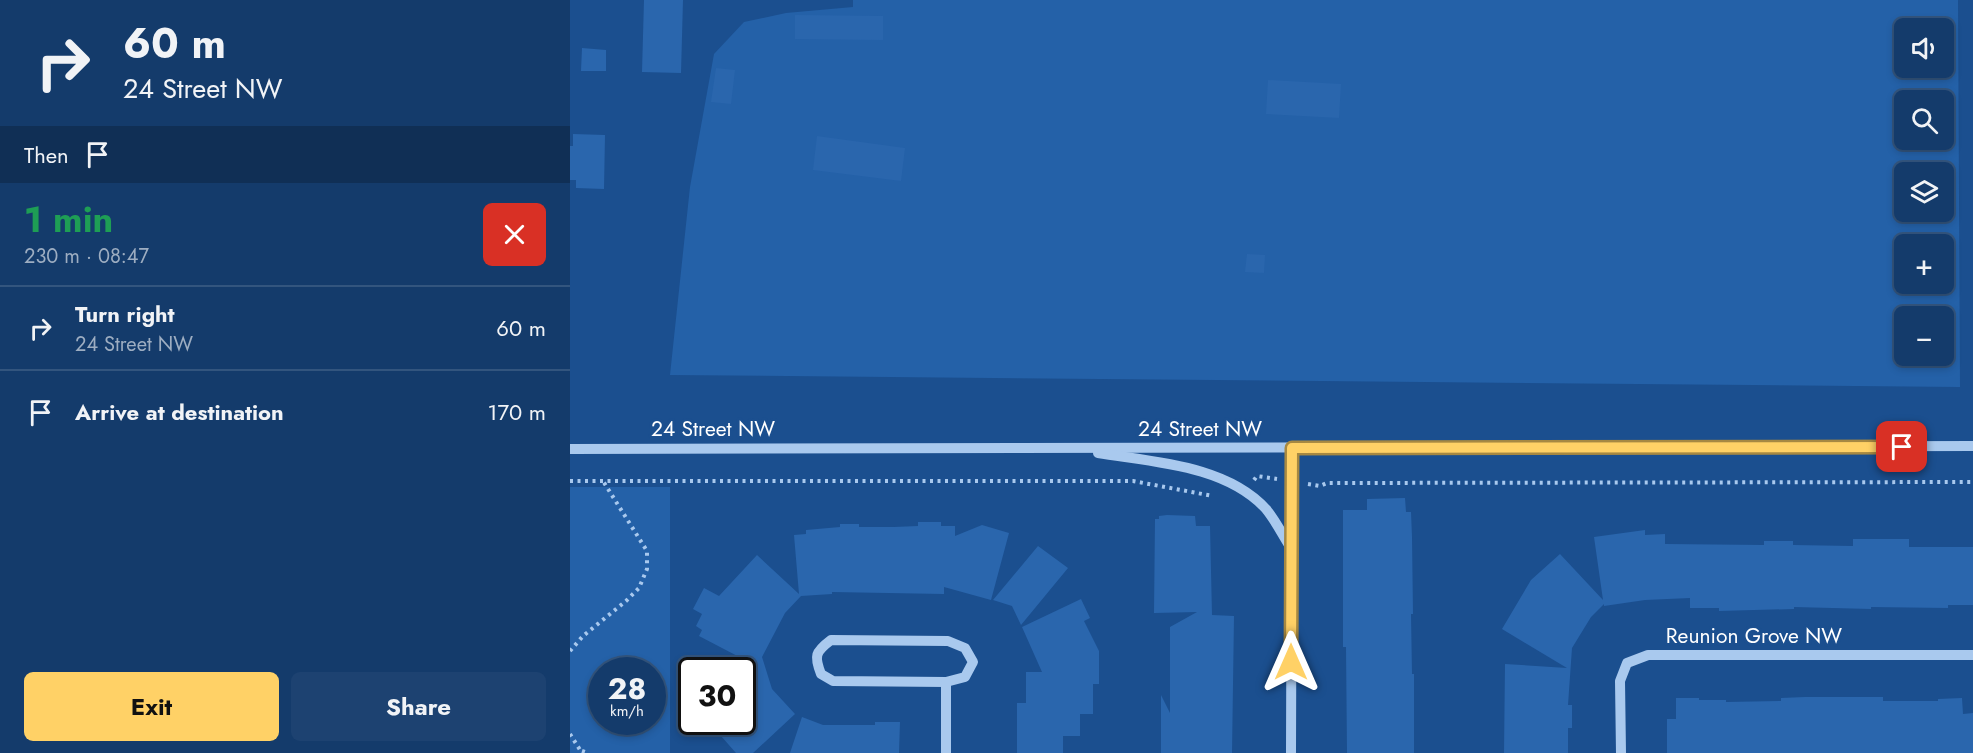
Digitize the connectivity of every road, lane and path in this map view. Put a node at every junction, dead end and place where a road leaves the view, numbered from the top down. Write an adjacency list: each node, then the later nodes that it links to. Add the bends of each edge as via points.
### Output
1 (1973, 447): 3 (street, 24 Street NW)
2 (1066, 448): 3 (street, 24 Street NW); 4 (street, 24 Street NW); 10 (street, via 1179,466 1228,480 1266,510)
3 (1292, 448): 10 (street)
4 (570, 449)
5 (570, 481): 6 (path)
6 (603, 481): 9 (path, via 1133,481); 11 (path, via 647,551 647,569 639,588)
7 (1973, 482): 8 (path)
8 (1320, 486)
9 (1214, 496)
10 (1291, 549): 18 (street)
11 (570, 651)
12 (1973, 655): 19 (street, Reunion Grove NW, via 1648,655 1627,663 1620,681)
13 (946, 682): 13 (street, via 965,677 973,662 965,648 948,641 831,640 820,649 816,660 821,675 833,681); 17 (street)
14 (570, 734): 15 (path)
15 (582, 752): 16 (path)
16 (588, 753)
17 (946, 753)
18 (1291, 753)
19 (1621, 753)

